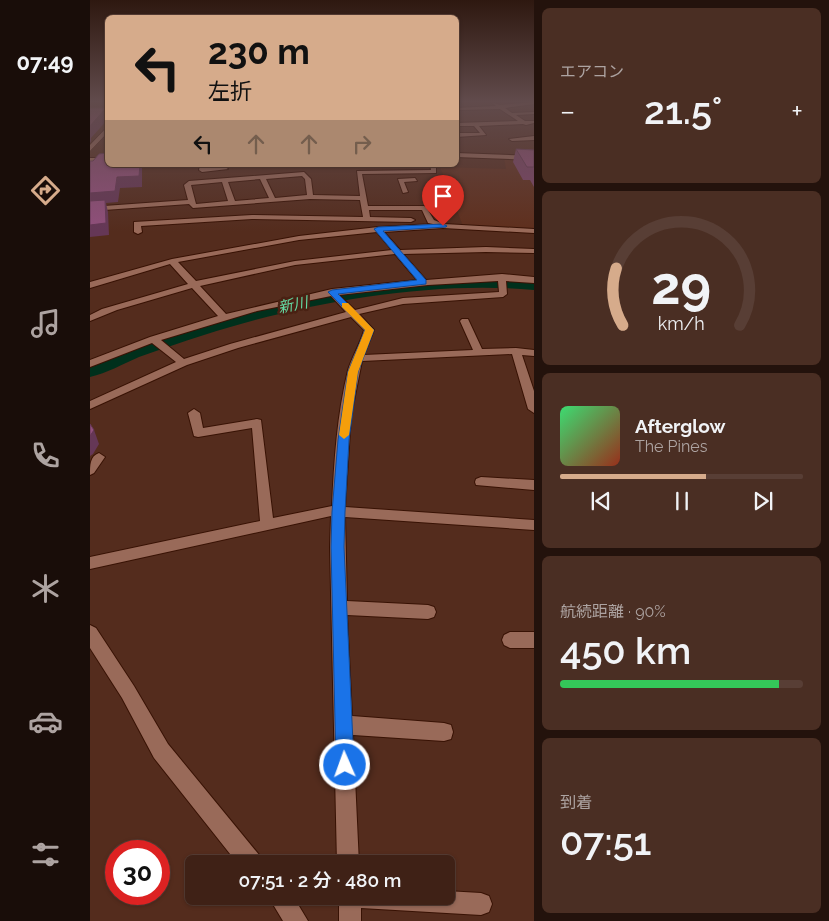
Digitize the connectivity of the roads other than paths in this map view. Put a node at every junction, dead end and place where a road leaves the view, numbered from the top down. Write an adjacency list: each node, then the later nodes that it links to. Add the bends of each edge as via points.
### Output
1 (506, 151): 3 (street)
2 (459, 155): 3 (street)
3 (512, 157): 4 (street)
4 (534, 158)
5 (90, 160): 6 (street)
6 (105, 160)
7 (203, 167): 9 (street, via 202,170)
8 (433, 168): 12 (street, via 436,180 400,180); 14 (street, via 359,172)
9 (225, 169)
10 (262, 177): 11 (street); 13 (street, via 304,174); 15 (street)
11 (224, 180): 16 (street, via 189,183); 17 (street)
12 (405, 192)
13 (310, 196): 14 (street); 15 (street)
14 (364, 198): 18 (street)
15 (272, 200): 17 (street)
16 (191, 202): 17 (street, via 193,206); 19 (street)
17 (232, 203)
18 (366, 208): 20 (street); 21 (street, via 424,208)
19 (90, 209)
20 (367, 219): 21 (street); 25 (street, via 306,217 174,221 137,224)
21 (431, 221): 22 (street)
22 (443, 226): 23 (street); 24 (street)
23 (378, 229): 27 (street); 28 (street, via 279,240)
24 (534, 231)
25 (138, 232)
26 (534, 251): 27 (street, via 472,248)
27 (398, 253): 31 (street); 33 (street, via 300,263)
28 (172, 261): 32 (street); 33 (street)
29 (534, 280): 30 (street)
30 (503, 281): 31 (street); 34 (street); 36 (street, via 503,294 403,301)
31 (423, 282): 35 (street)
32 (90, 284)
33 (193, 284): 37 (street); 38 (street)
34 (534, 289)
35 (335, 296): 36 (street); 37 (street)
36 (353, 313): 44 (street, via 369,330); 45 (street)
37 (223, 316): 40 (street)
38 (90, 318)
39 (465, 321): 42 (street)
40 (157, 342): 45 (street); 46 (street)
41 (517, 352): 42 (street); 43 (street); 47 (street)
42 (479, 353): 44 (street)
43 (534, 353)
44 (358, 358): 55 (street, via 348,405)
45 (184, 363): 48 (street)
46 (90, 364)
47 (531, 389): 49 (street)
48 (90, 405)
49 (534, 408)
50 (194, 413): 56 (street, via 198,433 257,423)
51 (99, 456): 52 (street)
52 (90, 470)
53 (481, 482): 54 (street)
54 (534, 485)
55 (338, 512): 56 (street); 57 (street); 59 (street)
56 (267, 525): 58 (street)
57 (534, 525)
58 (90, 563)
59 (340, 608): 60 (street); 64 (street)
60 (428, 612)
61 (90, 633): 66 (street, via 161,751)
62 (510, 640): 63 (street)
63 (534, 640)
64 (344, 725): 65 (street); 67 (street)
65 (444, 732)
66 (245, 855)
67 (348, 855)
68 (481, 904): 71 (street, via 350,896)
69 (285, 905): 70 (street)
70 (297, 921)
71 (350, 921)

